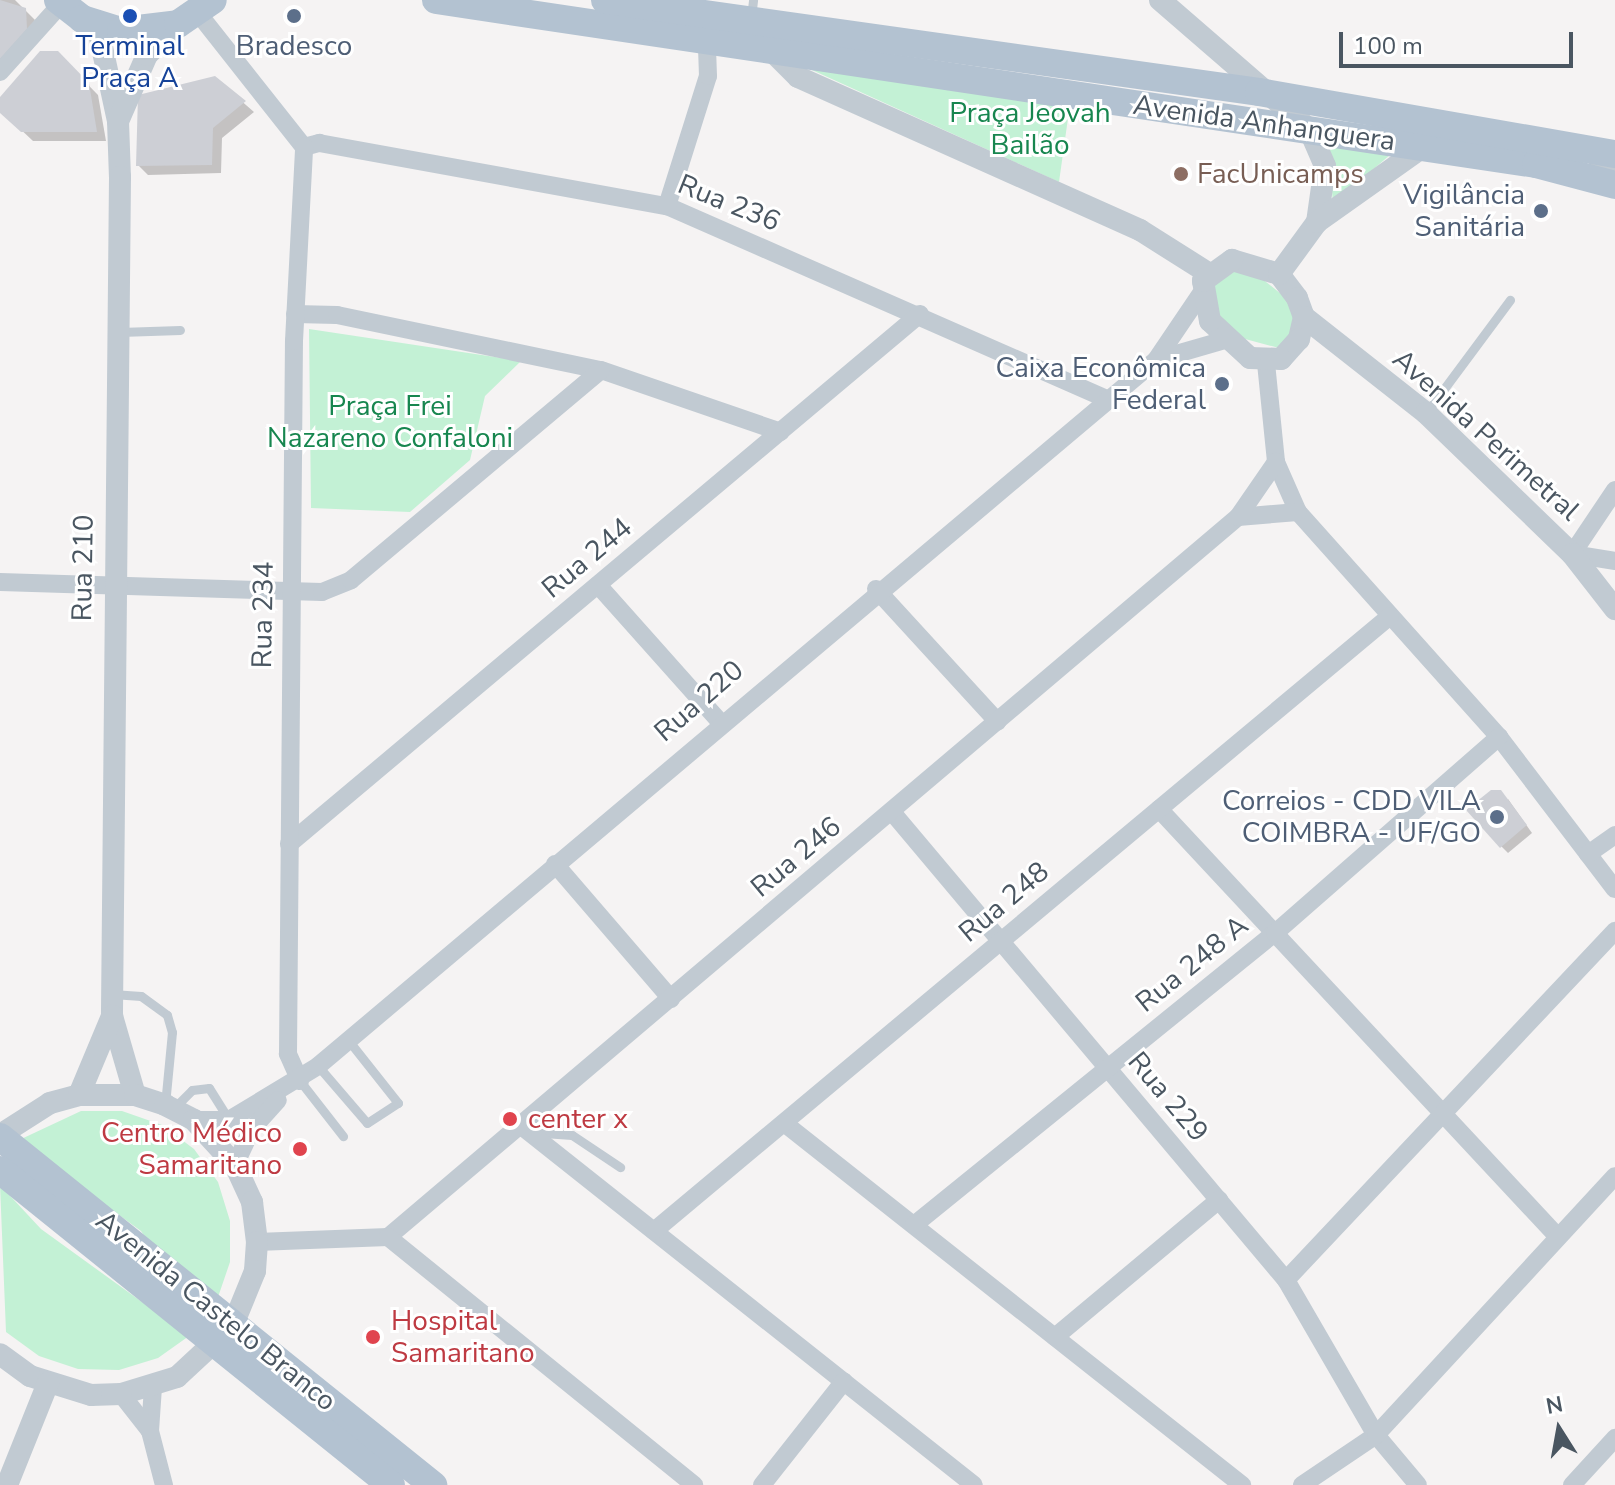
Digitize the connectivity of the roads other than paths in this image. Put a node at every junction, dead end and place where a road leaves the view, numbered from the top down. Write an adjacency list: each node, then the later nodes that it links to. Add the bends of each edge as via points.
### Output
1 (436, 0): 6 (main road, Avenida Anhanguera)
2 (525, 0): 6 (lane)
3 (1160, 0): 12 (street)
4 (60, 2): 8 (main road); 11 (street)
5 (752, 8): 6 (main road, Avenida Anhanguera); 12 (main road, Avenida Anhanguera)
6 (630, 11): 9 (main road, Avenida Anhanguera); 12 (lane)
7 (196, 12): 8 (main road, via 121,31); 13 (street, Rua 210, via 147,55); 15 (street)
8 (97, 24): 13 (street, Rua 210)
9 (707, 43): 10 (main road, Avenida Anhanguera); 20 (street, via 708,76)
10 (773, 52): 14 (main road, Avenida Anhanguera); 23 (street, via 798,77 1140,230)
11 (0, 72)
12 (1270, 100): 14 (street); 17 (main road, Avenida Anhanguera); 18 (lane, via 1486,135)
13 (118, 121): 29 (street, Rua 210)
14 (1309, 129): 16 (main road, Avenida Anhanguera); 21 (street, via 1326,175)
15 (304, 147): 20 (street, Rua 236, via 319,143); 25 (street, Rua 234)
16 (1423, 147): 19 (main road, Avenida Anhanguera); 21 (street)
17 (1615, 154)
18 (1615, 169)
19 (1615, 185)
20 (667, 206): 26 (street, Rua 236)
21 (1317, 222): 22 (street)
22 (1279, 274): 23 (street, via 1232,260); 27 (street)
23 (1205, 282): 30 (street); 31 (street, Rua 220)
24 (1510, 300): 35 (lane)
25 (295, 314): 33 (street, via 337,315); 47 (street, Rua 234)
26 (920, 314): 34 (street, Rua 236); 36 (street, Rua 244)
27 (1304, 317): 32 (street, via 1292,352); 35 (street, Avenida Perimetral)
28 (180, 330): 29 (lane)
29 (117, 333): 44 (street, Rua 210)
30 (1225, 340): 31 (street, Rua 220); 32 (street)
31 (1156, 360): 34 (street, Rua 220)
32 (1266, 363): 37 (street)
33 (601, 370): 36 (street); 47 (street, via 351,580 322,592)
34 (1108, 400): 46 (street, Rua 220)
35 (1426, 413): 41 (street, Avenida Perimetral)
36 (781, 432): 45 (street, Rua 244)
37 (1276, 462): 39 (street); 40 (street, Rua 246)
38 (1615, 490): 41 (street)
39 (1298, 512): 40 (street); 49 (street)
40 (1238, 517): 51 (street, Rua 246)
41 (1572, 554): 42 (street); 48 (street, Avenida Perimetral)
42 (1615, 561)
43 (0, 582): 44 (street)
44 (112, 585): 47 (street); 64 (street, Rua 210)
45 (598, 585): 50 (street); 56 (street, Rua 244)
46 (876, 589): 50 (street, Rua 220); 51 (street)
47 (291, 591): 56 (street, Rua 234)
48 (1615, 609)
49 (1390, 616): 52 (street); 53 (street, Rua 248)
50 (720, 722): 58 (street, Rua 220)
51 (998, 722): 54 (street, Rua 246)
52 (1499, 737): 57 (street); 61 (street, Rua 248 A)
53 (1159, 809): 61 (street); 62 (street, Rua 248)
54 (892, 812): 62 (street, Rua 229); 63 (street, Rua 246)
55 (1615, 835): 57 (street)
56 (289, 844): 68 (street, Rua 234, via 288,1054)
57 (1588, 854): 59 (street)
58 (555, 864): 63 (street); 65 (street, Rua 220)
59 (1615, 889)
60 (1615, 931): 72 (street)
61 (1275, 933): 67 (street, Rua 248 A); 72 (street)
62 (1000, 941): 67 (street, Rua 229); 75 (street, Rua 248)
63 (671, 999): 76 (street, Rua 246)
64 (112, 1005): 69 (street, Rua 210); 70 (street, Rua 210); 71 (lane, via 141,996 167,1015)
65 (348, 1040): 66 (street, Rua 220); 66 (lane, via 398,1103 367,1123)
66 (318, 1066): 68 (street, Rua 220)
67 (1108, 1069): 83 (street, Rua 229); 84 (street, Rua 248 A)
68 (293, 1086): 74 (street, Rua 220); 78 (lane); 79 (street, Rua 220, via 251,1130)
69 (79, 1095): 70 (street); 77 (street, via 36,1110)
70 (135, 1095): 71 (street)
71 (169, 1107): 73 (street); 74 (lane, via 192,1090 209,1088)
72 (1443, 1113): 87 (street); 89 (street)
73 (194, 1120): 74 (street, Rua 220); 79 (street)
74 (229, 1120)
75 (784, 1123): 84 (street); 85 (street, Rua 248)
76 (525, 1128): 80 (lane, via 572,1135); 85 (street); 86 (street, Rua 246)
77 (0, 1136): 90 (main road, Avenida Castelo Branco)
78 (343, 1136)
79 (235, 1165): 88 (street, via 252,1202)
80 (620, 1167)
81 (0, 1170): 90 (main road, Avenida Castelo Branco)
82 (1615, 1176): 87 (street)
83 (1219, 1200): 89 (street, Rua 229); 91 (street)
84 (914, 1225): 91 (street)
85 (654, 1231): 93 (street)
86 (388, 1237): 88 (street); 104 (street)
87 (1558, 1237): 98 (street)
88 (257, 1242): 90 (street, via 255,1271)
89 (1286, 1280): 98 (street, Rua 229)
90 (226, 1336): 95 (street); 102 (main road, Avenida Castelo Branco); 103 (main road, Avenida Castelo Branco)
91 (1055, 1337): 107 (street)
92 (0, 1354): 94 (street)
93 (844, 1381): 105 (street); 106 (street)
94 (48, 1383): 96 (street); 100 (street)
95 (153, 1387): 96 (street); 97 (street)
96 (121, 1394): 97 (street)
97 (150, 1431): 101 (street)
98 (1376, 1435): 108 (street); 109 (street, Rua 229)
99 (1615, 1438): 110 (street)
100 (7, 1485)
101 (164, 1485)
102 (391, 1485)
103 (433, 1485)
104 (694, 1485)
105 (762, 1485)
106 (974, 1485)
107 (1242, 1485)
108 (1302, 1485)
109 (1418, 1485)
110 (1572, 1485)

